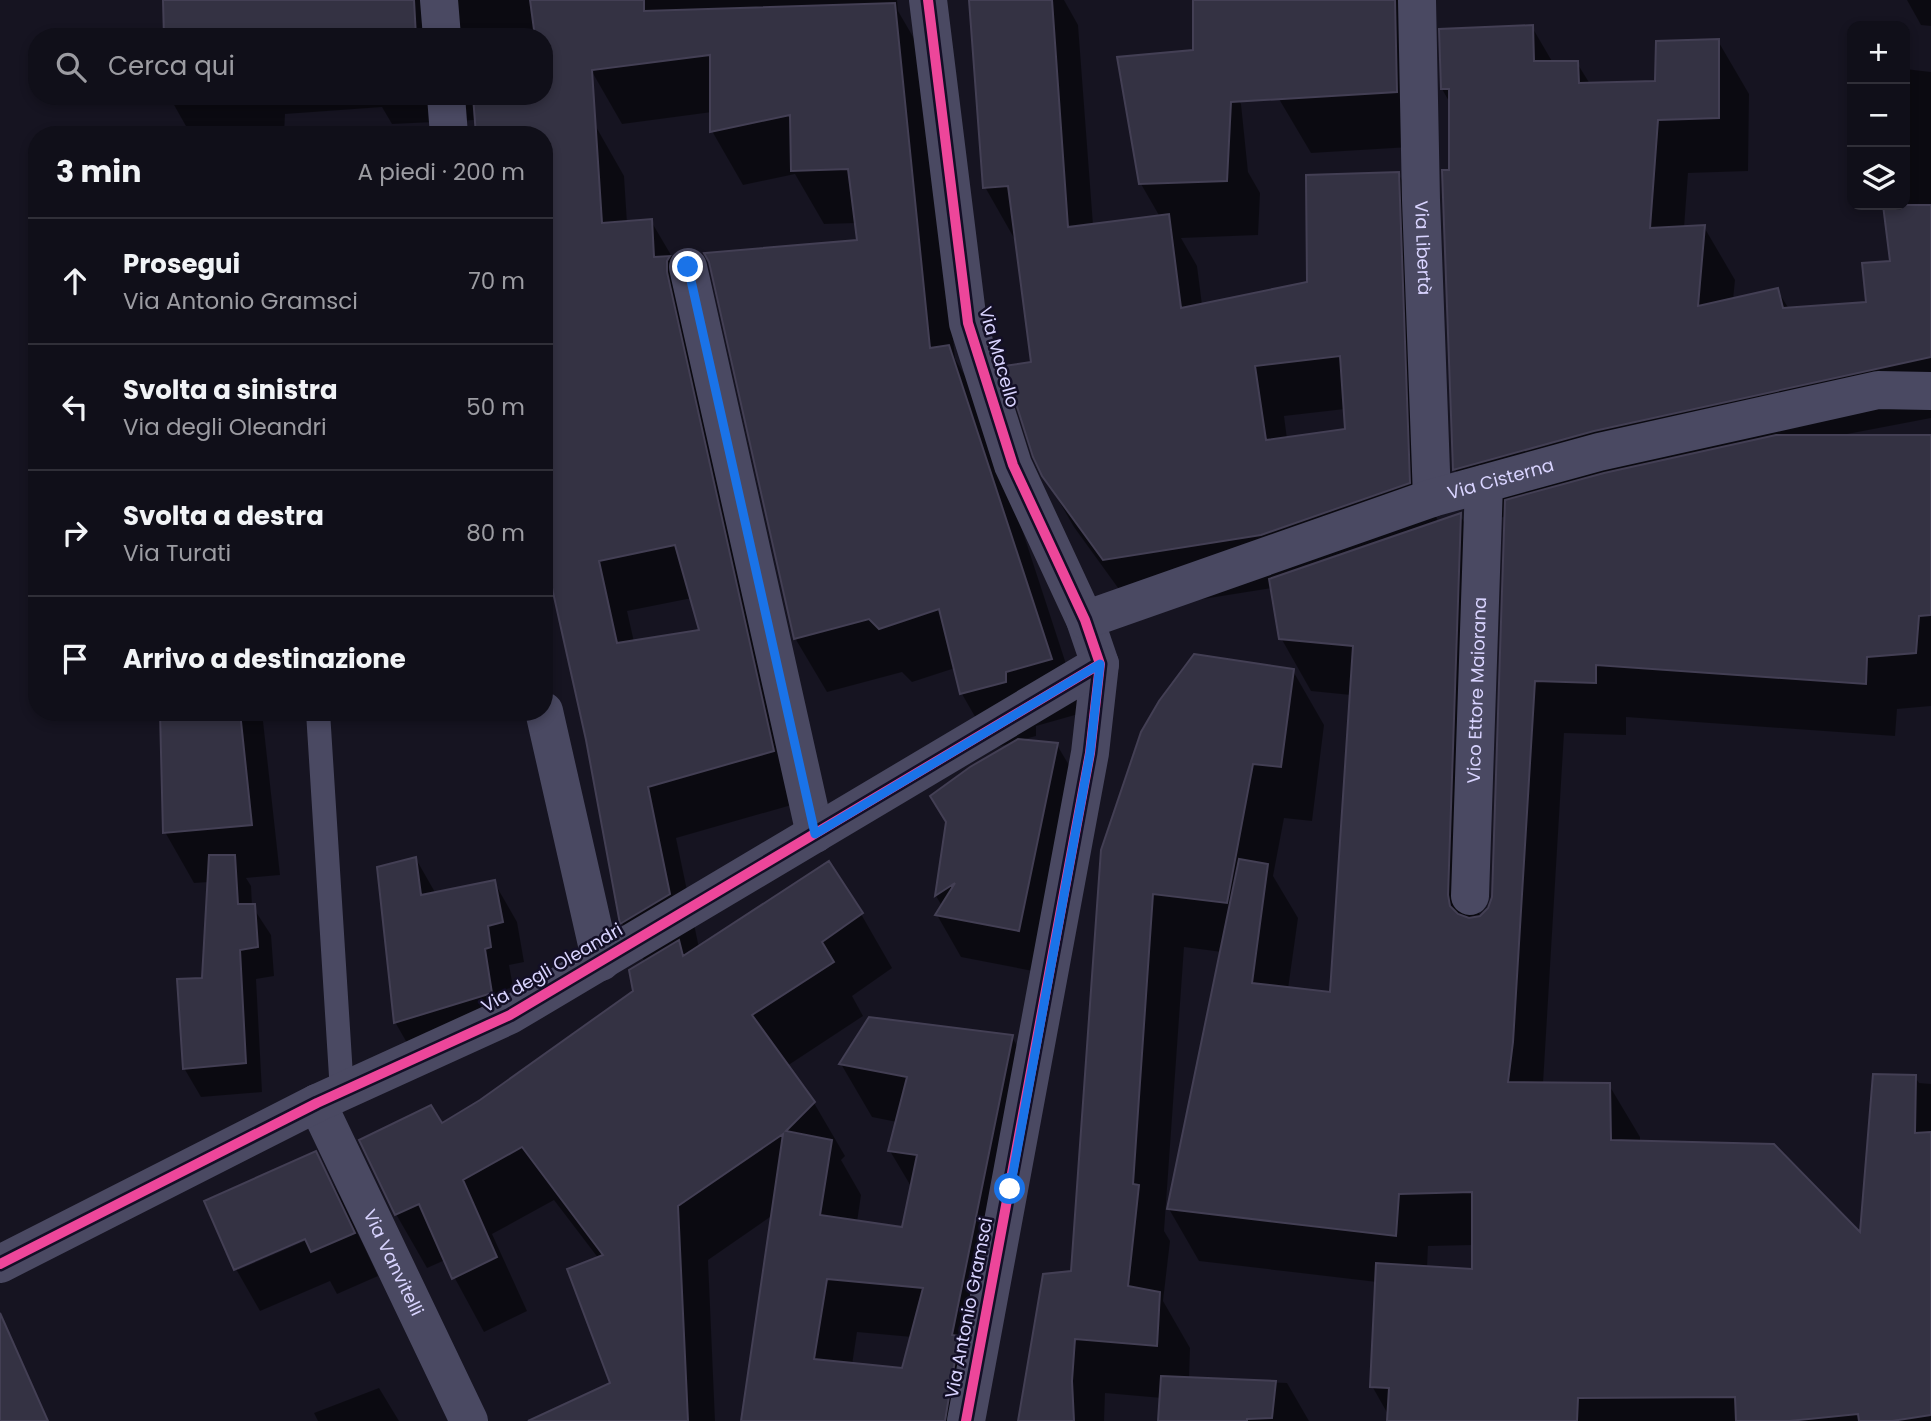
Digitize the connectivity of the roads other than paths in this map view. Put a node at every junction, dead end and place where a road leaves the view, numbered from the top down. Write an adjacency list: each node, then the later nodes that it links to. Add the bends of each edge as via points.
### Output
1 (439, 0): 4 (street)
2 (928, 0): 11 (street, Via Macello, via 968,323 1013,465)
3 (1417, 0): 10 (street, Via Libertà)
4 (441, 28)
5 (447, 105): 6 (street)
6 (448, 126)
7 (688, 267): 15 (street)
8 (1931, 391): 9 (street, Via Cisterna, via 1878,390 1599,452)
9 (1485, 484): 10 (street, Via Cisterna); 16 (street, Vico Ettore Maiorana)
10 (1432, 498): 11 (street, Via Cisterna)
11 (1085, 620): 12 (street, Via Macello)
12 (1100, 664): 15 (street, Via degli Oleandri); 21 (street, Via Antonio Gramsci, via 1090,753)
13 (318, 721): 18 (lane)
14 (546, 721): 17 (street)
15 (815, 834): 17 (street, Via degli Oleandri)
16 (1470, 896)
17 (601, 962): 18 (street, Via degli Oleandri, via 510,1015)
18 (330, 1098): 19 (street, Via degli Oleandri); 20 (street, Via Vanvitelli)
19 (0, 1264)
20 (469, 1421)
21 (966, 1421)

